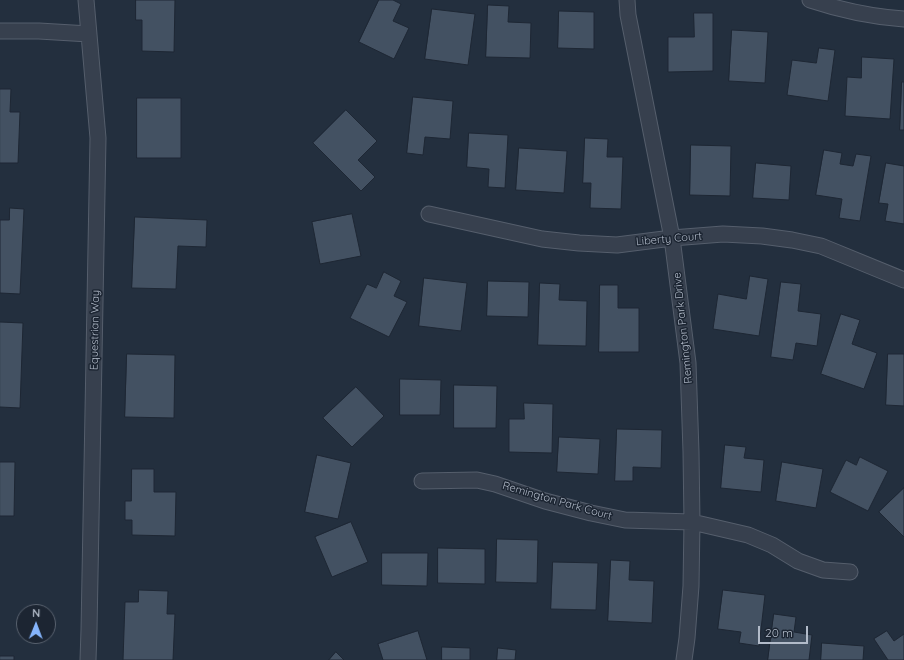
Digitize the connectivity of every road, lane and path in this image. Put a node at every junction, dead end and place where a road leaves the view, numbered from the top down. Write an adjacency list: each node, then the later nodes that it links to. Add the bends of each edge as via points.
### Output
1 (86, 0): 6 (street, Equestrian Way)
2 (627, 0): 8 (street, Remington Park Drive)
3 (810, 0): 4 (street, via 864,13)
4 (904, 19)
5 (0, 31): 6 (street)
6 (89, 34): 13 (street, Equestrian Way, via 98,138)
7 (429, 214): 8 (street, Liberty Court, via 542,239 579,243 617,244)
8 (672, 238): 9 (street, Liberty Court, via 724,234 792,240 821,246); 11 (street, Remington Park Drive, via 688,363)
9 (904, 280)
10 (422, 481): 11 (street, Remington Park Court, via 477,480 545,501 618,519)
11 (692, 522): 12 (street, Remington Park Court, via 748,535 772,545 798,561 823,570); 14 (street, Remington Park Drive, via 691,586)
12 (850, 572)
13 (88, 660)
14 (684, 660)

